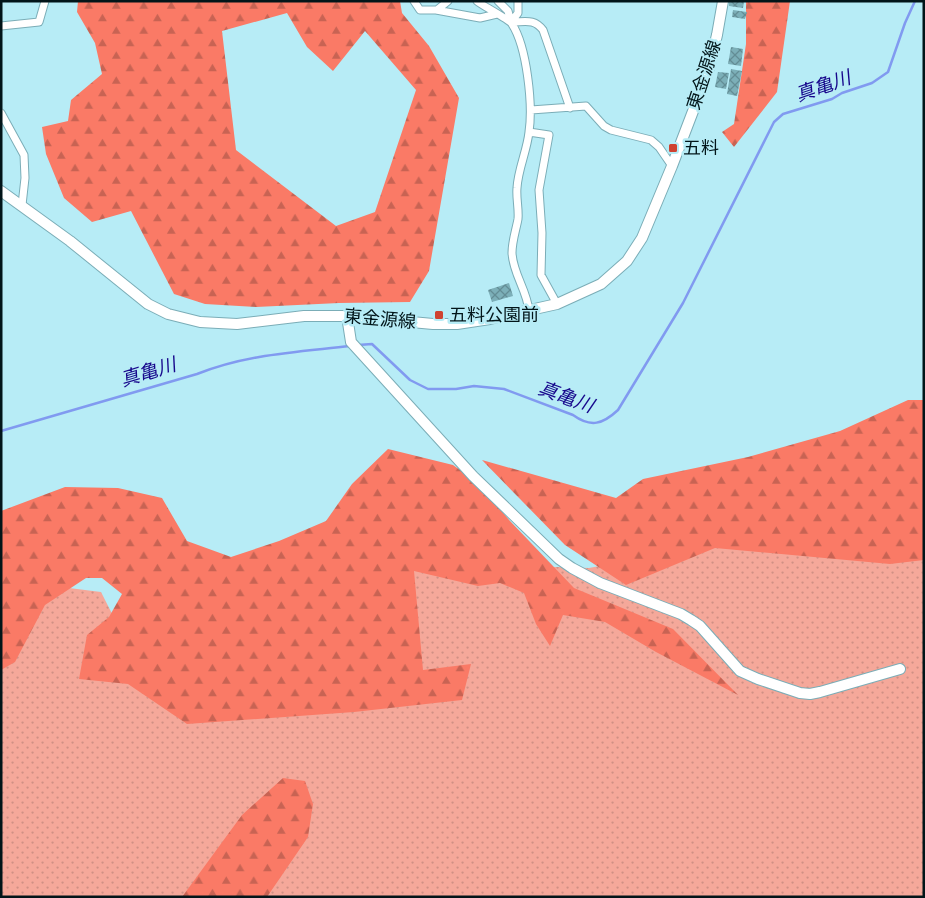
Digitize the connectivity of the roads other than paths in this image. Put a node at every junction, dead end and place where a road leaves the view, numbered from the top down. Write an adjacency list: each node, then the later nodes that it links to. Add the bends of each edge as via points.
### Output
1 (45, 1): 11 (street, via 39,22)
2 (414, 1): 8 (street, via 420,10)
3 (448, 1): 8 (street)
4 (477, 1): 9 (street)
5 (498, 1): 10 (street, via 508,10)
6 (518, 1): 10 (street, via 518,13)
7 (723, 1): 16 (main road, 東金源線, via 708,72)
8 (436, 10): 9 (street, via 480,18)
9 (497, 14): 10 (street)
10 (511, 22): 12 (street, via 533,22 543,30); 13 (street, via 522,46)
11 (1, 26)
12 (570, 108): 13 (street); 16 (street, via 586,106 611,130 651,140)
13 (531, 110): 15 (street)
14 (1, 113): 18 (street, via 24,154 26,178)
15 (529, 132): 19 (street, via 549,135 539,190 541,275); 20 (street, via 517,187 518,217 512,253)
16 (672, 166): 19 (main road, 東金源線, via 642,238 627,261 601,284)
17 (1, 191): 18 (main road, 東金源線)
18 (22, 205): 21 (main road, 東金源線, via 148,304 168,314 200,322 237,324 304,316)
19 (557, 304): 20 (main road, 東金源線)
20 (529, 311): 21 (main road, 東金源線, via 449,324)
21 (347, 316): 22 (main road, via 351,342 473,476 546,548 572,568 600,583 681,614 700,626 740,671 800,692 820,692)
22 (900, 669)

